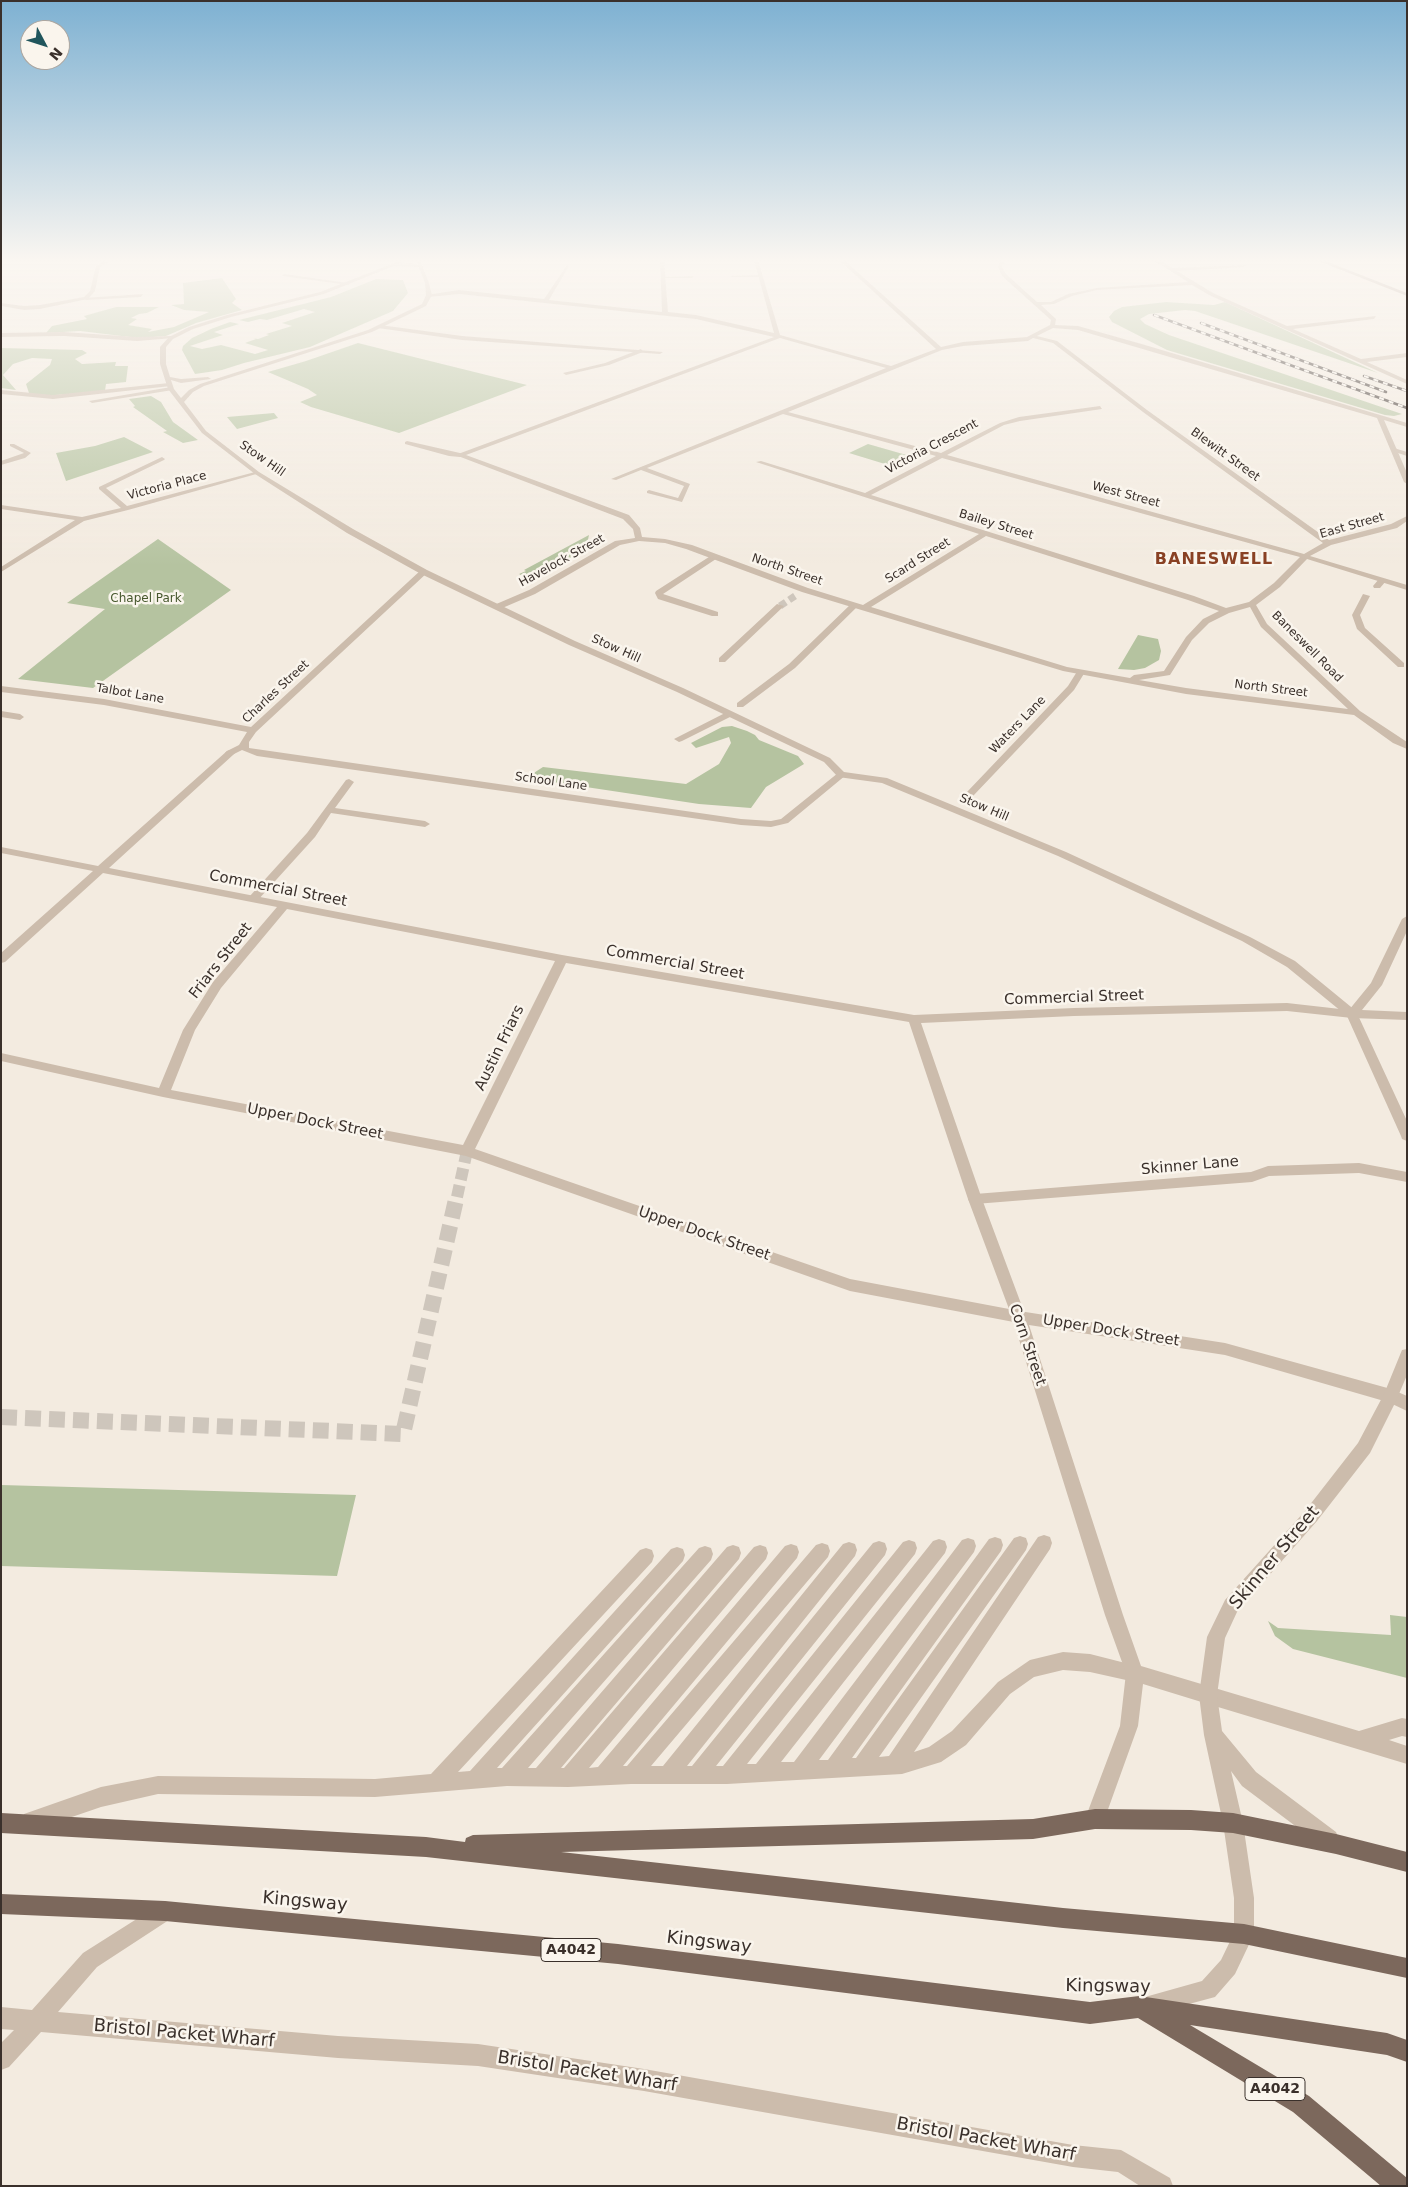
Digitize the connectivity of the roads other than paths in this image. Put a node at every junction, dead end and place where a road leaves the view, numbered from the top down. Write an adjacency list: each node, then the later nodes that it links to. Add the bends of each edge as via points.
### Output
1 (163, 362): 14 (street, Stow Hill)
2 (271, 362): 11 (street)
3 (612, 362): 12 (street)
4 (710, 362): 25 (street)
5 (869, 362): 10 (street)
6 (906, 362): 10 (street)
7 (1082, 362): 43 (street, Blewitt Street)
8 (1197, 362): 20 (street)
9 (1363, 362): 13 (street)
10 (891, 368): 19 (street)
11 (240, 372): 14 (street); 17 (street, via 202,385)
12 (566, 373)
13 (1407, 382)
14 (170, 384): 15 (street, via 53,397); 16 (street); 17 (street, Stow Hill)
15 (1, 392)
16 (92, 401)
17 (181, 402): 32 (street, Stow Hill, via 204,432)
18 (1100, 408): 27 (street, Victoria Crescent, via 1002,424)
19 (784, 412): 27 (street, West Street); 31 (street)
20 (1380, 417): 21 (street); 24 (street)
21 (1407, 425)
22 (407, 443): 25 (street)
23 (12, 446): 30 (street, via 28,453)
24 (1394, 450): 26 (street); 34 (street)
25 (460, 454): 42 (street, via 626,517 636,528)
26 (1407, 454)
27 (941, 456): 36 (street, Victoria Crescent); 44 (street, West Street)
28 (162, 459): 38 (street, via 101,488)
29 (759, 462): 36 (street, Bailey Street)
30 (1, 463)
31 (641, 468): 33 (street); 35 (street, via 688,485 680,502)
32 (258, 473): 38 (street, Victoria Place); 47 (street, Stow Hill, via 350,531)
33 (614, 479)
34 (1407, 482)
35 (649, 492)
36 (864, 496): 41 (street, Bailey Street)
37 (1, 506): 40 (street)
38 (126, 509): 40 (street, Victoria Place)
39 (1407, 518): 43 (street, East Street, via 1387,528)
40 (82, 519): 46 (street)
41 (985, 533): 54 (street, Scard Street); 55 (street, Bailey Street)
42 (639, 540): 45 (street, North Street, via 665,541); 53 (street, Havelock Street, via 618,543)
43 (1328, 543): 44 (street, East Street)
44 (1305, 556): 48 (street, West Street, via 1380,583); 50 (street, Baneswell Road, via 1277,585)
45 (714, 558): 51 (street, North Street, via 802,592); 56 (street, via 659,593 661,598)
46 (1, 570)
47 (424, 572): 53 (street, Stow Hill); 69 (street, Charles Street)
48 (1407, 588)
49 (1366, 596): 58 (street, via 1356,616 1361,629)
50 (1252, 604): 55 (street); 65 (street, Baneswell Road, via 1264,625)
51 (855, 605): 54 (street, North Street); 64 (street, via 792,666)
52 (780, 606): 57 (street)
53 (497, 608): 67 (street, Stow Hill)
54 (864, 608): 59 (street, North Street)
55 (1226, 611): 60 (street, via 1206,621 1189,639)
56 (715, 614)
57 (722, 660)
58 (1401, 665)
59 (1081, 672): 61 (street, North Street); 75 (street, Waters Lane, via 1071,688)
60 (1167, 673): 61 (street, North Street); 63 (street)
61 (1124, 679): 63 (street, North Street)
62 (1, 689): 69 (street, Talbot Lane, via 104,702)
63 (1186, 691): 65 (street, North Street)
64 (740, 705)
65 (1356, 713): 72 (street, North Street)
66 (1, 714): 68 (street)
67 (729, 714): 70 (street); 73 (street, Stow Hill, via 827,760)
68 (20, 717)
69 (253, 730): 71 (street, Charles Street)
70 (679, 739)
71 (243, 746): 73 (street, School Lane, via 257,753 771,824 784,821); 79 (street, Charles Street, via 230,752)
72 (1407, 746)
73 (841, 774): 85 (street, Stow Hill, via 884,780 1160,898 1291,964)
74 (349, 782): 76 (street)
75 (970, 794)
76 (328, 810): 77 (street); 80 (street, via 311,835)
77 (424, 824)
78 (1, 850): 79 (street, Commercial Street)
79 (102, 868): 80 (street, Commercial Street); 83 (street, Charles Street)
80 (253, 899): 81 (street, Commercial Street)
81 (284, 906): 84 (street, Commercial Street); 89 (street, Friars Street, via 217,986 189,1030)
82 (1407, 919): 85 (street, via 1376,985)
83 (1, 959)
84 (562, 959): 87 (street, Commercial Street); 91 (street, Austin Friars)
85 (1352, 1014): 86 (street, Commercial Street); 87 (street, Commercial Street, via 1287,1007); 90 (street)
86 (1407, 1016)
87 (914, 1019): 93 (street, Corn Street)
88 (1, 1057): 89 (street, Upper Dock Street)
89 (163, 1093): 91 (street, Upper Dock Street)
90 (1407, 1136)
91 (467, 1150): 94 (street, Upper Dock Street, via 850,1285)
92 (1407, 1177): 93 (street, Skinner Lane, via 1359,1168 1268,1171 1252,1176)
93 (975, 1200): 94 (street, Corn Street)
94 (1019, 1317): 96 (street, Upper Dock Street, via 1225,1349); 113 (street, Corn Street)
95 (1407, 1355): 96 (street, Skinner Street)
96 (1391, 1396): 97 (street, Upper Dock Street); 114 (street, Skinner Street, via 1364,1448 1311,1516 1231,1606 1216,1637)
97 (1407, 1404)
98 (1044, 1543): 119 (street)
99 (1020, 1544): 120 (street)
100 (995, 1545): 121 (street)
101 (968, 1546): 122 (street)
102 (939, 1547): 123 (street)
103 (909, 1548): 125 (street)
104 (879, 1549): 127 (street)
105 (849, 1550): 124 (street)
106 (822, 1551): 126 (street)
107 (760, 1552): 131 (street)
108 (791, 1552): 129 (street)
109 (733, 1553): 130 (street)
110 (705, 1554): 128 (street)
111 (677, 1555): 132 (street)
112 (646, 1556): 133 (street)
113 (1135, 1673): 114 (street); 119 (street, via 1063,1661 1030,1669 1004,1688 953,1742 934,1755); 134 (street, Corn Street, via 1129,1726)
114 (1208, 1695): 116 (street, Skinner Street); 117 (street)
115 (1407, 1728): 117 (street)
116 (1213, 1735): 137 (street, Skinner Street); 138 (street, via 1249,1779)
117 (1358, 1741): 118 (street)
118 (1407, 1755)
119 (894, 1765): 120 (street)
120 (861, 1767): 121 (street)
121 (833, 1769): 122 (street)
122 (799, 1770): 123 (street)
123 (761, 1773): 125 (street)
124 (667, 1774): 126 (street); 127 (street)
125 (727, 1774): 127 (street)
126 (631, 1775): 129 (street)
127 (696, 1775)
128 (507, 1777): 130 (street); 132 (street)
129 (602, 1777): 131 (street)
130 (541, 1778): 131 (street)
131 (568, 1778)
132 (473, 1781): 133 (street)
133 (435, 1782): 136 (street, via 375,1788 158,1785 101,1797)
134 (1096, 1819): 137 (main road); 139 (main road, via 1033,1830)
135 (1, 1823): 136 (main road)
136 (24, 1823): 139 (main road)
137 (1233, 1823): 138 (main road); 143 (street, Skinner Street, via 1244,1898)
138 (1336, 1844): 140 (main road)
139 (426, 1847): 143 (main road, via 1062,1918)
140 (1407, 1862)
141 (1, 1904): 142 (main road, Kingsway / A4042)
142 (165, 1911): 145 (main road, Kingsway / A4042, via 618,1954 1090,2013); 147 (street, via 90,1960)
143 (1244, 1934): 144 (main road); 145 (street, via 1228,1967 1208,1990)
144 (1407, 1968)
145 (1139, 2007): 148 (main road, Kingsway / A4042, via 1387,2044); 151 (main road, A4042, via 1301,2104)
146 (1, 2018): 147 (street, Bristol Packet Wharf)
147 (37, 2021): 149 (street); 150 (street, Bristol Packet Wharf, via 376,2050 478,2055 644,2080 1073,2156 1121,2161)
148 (1407, 2051)
149 (1, 2059)
150 (1162, 2186)
151 (1399, 2186)

